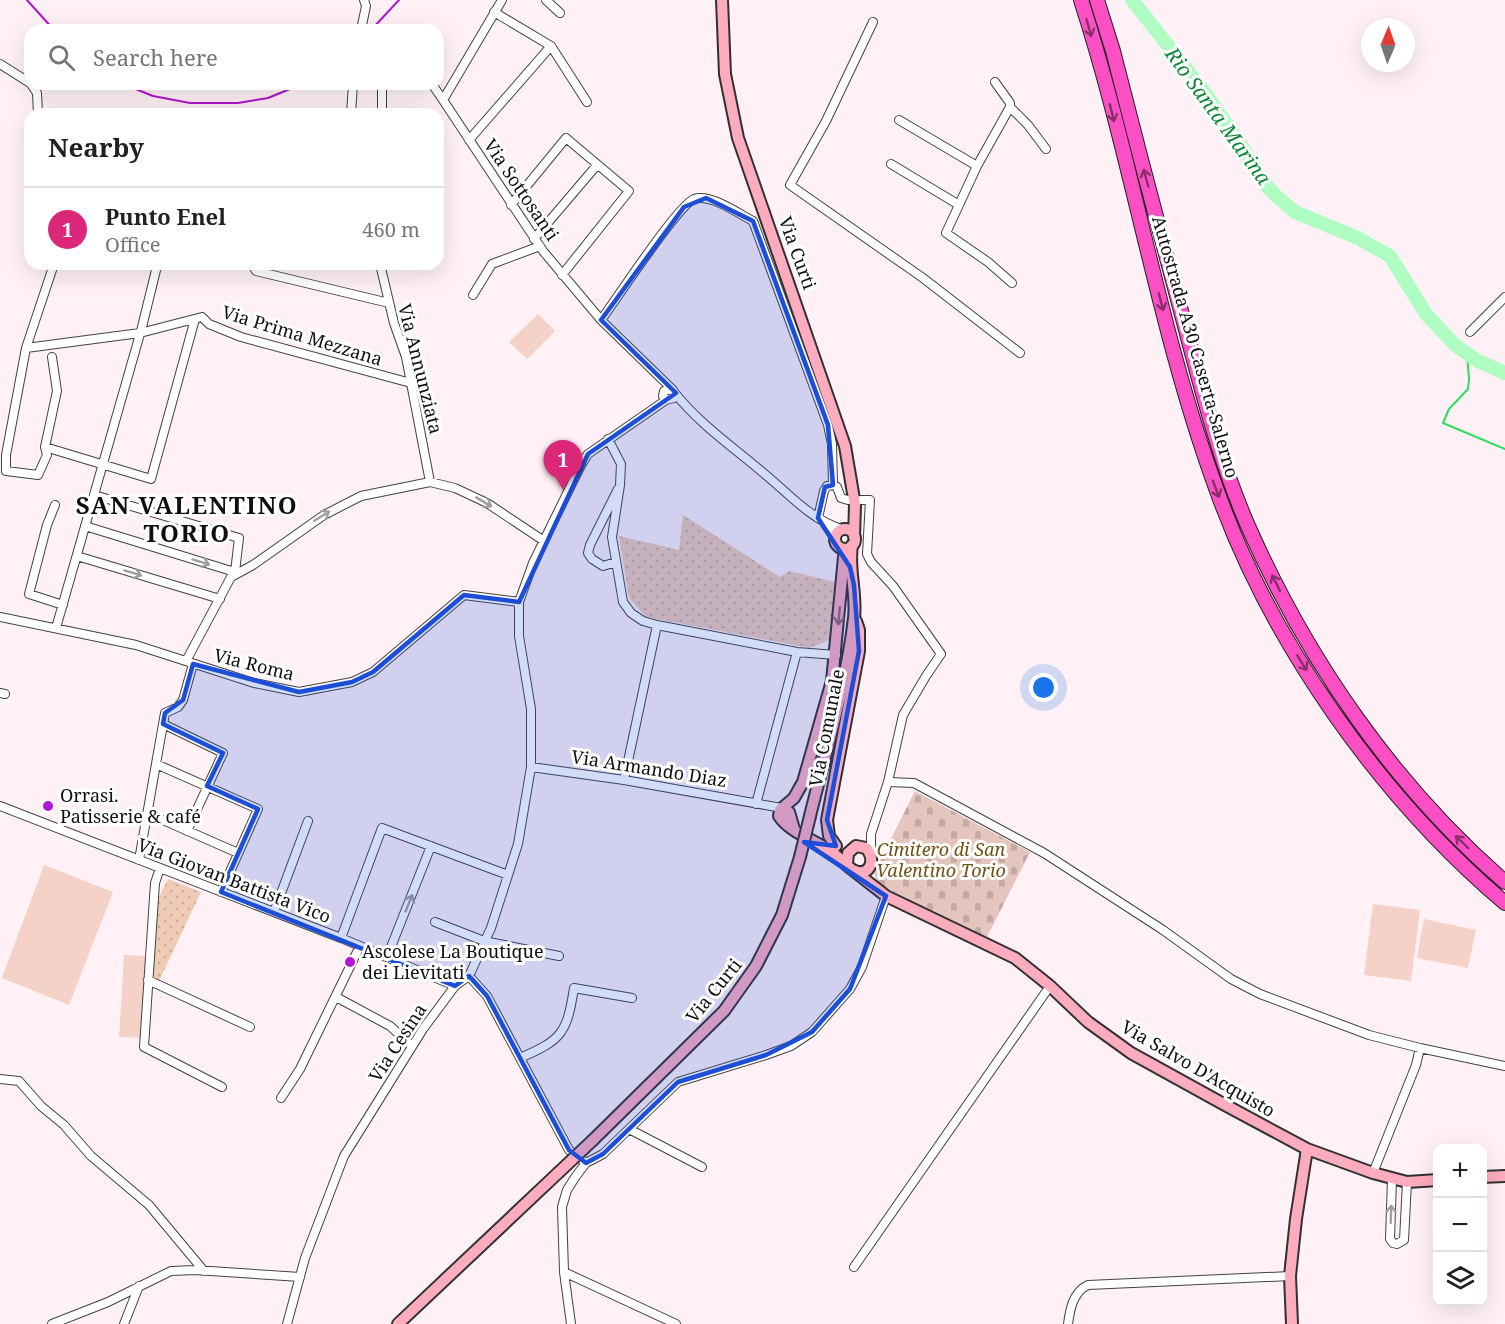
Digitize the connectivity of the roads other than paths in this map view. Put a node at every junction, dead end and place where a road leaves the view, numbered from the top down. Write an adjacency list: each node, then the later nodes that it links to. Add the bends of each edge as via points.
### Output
1 (364, 0): 10 (street)
2 (502, 0): 7 (street)
3 (546, 0): 8 (street)
4 (722, 0): 62 (street, Via Curti, via 725,75 738,138 845,446)
5 (1081, 0): 111 (highway, Autostrada A30 Caserta-Salerno, one-way to 111, via 1192,418 1216,489 1256,580 1291,646 1387,784 1444,847)
6 (1097, 0): 107 (highway, Autostrada A30 Caserta-Salerno, one-way to 6, via 1454,834 1398,771 1336,688 1303,635 1248,526 1208,415)
7 (494, 12): 11 (street); 19 (street)
8 (560, 13)
9 (873, 22): 48 (street, via 790,185 923,278)
10 (362, 24)
11 (551, 46): 20 (street); 26 (street)
12 (0, 64): 13 (street)
13 (24, 79)
14 (995, 82): 21 (street)
15 (35, 90): 22 (street)
16 (353, 90): 23 (street)
17 (382, 90): 24 (street)
18 (436, 90): 19 (street, Via Sottosanti)
19 (443, 100): 26 (street, Via Sottosanti)
20 (587, 102)
21 (1010, 107): 27 (street); 30 (street)
22 (38, 108)
23 (351, 108)
24 (382, 108)
25 (899, 120): 30 (street)
26 (469, 141): 31 (street, Via Sottosanti)
27 (1046, 149)
28 (891, 164): 32 (street)
29 (597, 165): 31 (street, via 566,138); 33 (street); 38 (street, via 629,191)
30 (977, 165): 32 (street)
31 (511, 205): 33 (street, Via Sottosanti)
32 (959, 205): 39 (street, via 946,233)
33 (537, 242): 38 (street, Via Sottosanti); 40 (street, via 492,264)
34 (52, 270): 47 (street)
35 (156, 270): 46 (street)
36 (256, 270): 42 (street)
37 (381, 270): 42 (street, Via Annunziata)
38 (562, 275): 44 (street, Via Sottosanti)
39 (1012, 282)
40 (473, 295)
41 (1505, 297): 45 (street)
42 (389, 303): 50 (street, Via Annunziata)
43 (195, 318): 46 (street, Via Prima Mezzana); 50 (street, Via Prima Mezzana, via 202,316 209,324 241,337); 54 (street, via 151,479)
44 (601, 320): 51 (street, Via Sottosanti, via 659,377); 57 (street, via 684,207 695,199 713,200 753,221 828,425)
45 (1470, 332)
46 (140, 333): 47 (street, Via Prima Mezzana); 54 (street)
47 (26, 348): 53 (street, via 6,471 38,475)
48 (1020, 353)
49 (52, 357): 53 (street, via 57,391)
50 (411, 383): 55 (street, Via Annunziata)
51 (668, 394): 52 (street); 63 (street, Via Sottosanti)
52 (608, 439): 56 (street, via 621,464); 66 (street, via 588,454 581,465)
53 (45, 447): 54 (street)
54 (103, 464): 58 (street)
55 (430, 482): 66 (street, one-way to 66, via 474,496); 72 (street, one-way to 55, via 324,515 361,496)
56 (620, 485): 70 (street, via 612,537); 70 (street, via 588,553 603,566)
57 (833, 485): 59 (street, via 841,498); 63 (street, via 824,491)
58 (94, 495): 64 (street); 72 (street, via 239,538)
59 (848, 500)
60 (861, 500): 87 (street, via 870,500 867,554 871,562 941,654 903,715)
61 (55, 505): 75 (street, via 29,594)
62 (855, 514): 65 (street); 67 (street, Via Curti)
63 (821, 520): 65 (street, Via Sottosanti); 68 (street, Via Sottosanti)
64 (85, 526): 69 (street); 72 (street, one-way to 72)
65 (843, 529): 67 (street, via 850,530); 68 (street, via 836,533)
66 (544, 541): 74 (street)
67 (853, 541): 68 (street, via 844,549); 71 (street, Via Curti)
68 (837, 543): 71 (street, Via Curti)
69 (76, 556): 73 (street, one-way to 73); 75 (street)
70 (616, 562): 78 (street, via 623,602 631,613)
71 (847, 562): 76 (street, Via Curti); 81 (street, Via Curti, one-way to 81)
72 (237, 573): 73 (street)
73 (220, 599): 82 (street)
74 (519, 602): 82 (street, Via Roma, via 464,595 373,672 352,682 299,692 254,683); 85 (street, via 519,636 531,709)
75 (63, 605): 79 (street)
76 (855, 616): 98 (street, Via Comunale, via 859,651 827,820 829,836); 152 (street, Via Curti, bridge, via 800,857 782,915 756,966 724,1011)
77 (0, 617): 79 (street, Via Roma)
78 (657, 626): 80 (street); 86 (street)
79 (56, 628): 82 (street, Via Roma, via 136,645)
80 (797, 652): 81 (street); 89 (street)
81 (836, 655): 92 (street, Via Curti, via 805,775)
82 (189, 662): 83 (street, via 183,700 165,713)
83 (163, 724): 84 (street); 88 (street, via 223,753)
84 (156, 764): 88 (street); 91 (street)
85 (531, 767): 86 (street, Via Armando Diaz); 106 (street, via 518,844)
86 (624, 780): 89 (street, Via Armando Diaz)
87 (888, 782): 95 (street); 127 (street, via 914,783 1044,853 1231,979 1260,994 1369,1035)
88 (207, 786): 94 (street); 100 (street, via 258,809)
89 (758, 805): 92 (street, Via Armando Diaz)
90 (0, 806): 102 (street, Via Giovan Battista Vico)
91 (147, 813): 94 (street); 102 (street)
92 (781, 813): 96 (street, via 789,812 794,829)
93 (308, 821): 112 (street)
94 (187, 831): 100 (street)
95 (871, 834): 99 (street); 101 (street)
96 (822, 844): 98 (street); 103 (street)
97 (431, 846): 106 (street); 114 (street, via 382,828); 118 (street, one-way to 97)
98 (836, 846): 99 (street)
99 (856, 847): 101 (street, via 866,848); 103 (street, via 846,856)
100 (238, 853): 109 (street)
101 (871, 854): 104 (street)
102 (139, 860): 105 (street, Via Giovan Battista Vico)
103 (850, 867): 104 (street, via 861,872); 108 (street, Via Salvo D'Acquisto)
104 (870, 867): 108 (street)
105 (160, 868): 109 (street, Via Giovan Battista Vico); 120 (street, via 155,883)
106 (508, 875): 115 (street)
107 (1505, 882)
108 (871, 885): 110 (street, Via Salvo D'Acquisto)
109 (221, 892): 112 (street, Via Giovan Battista Vico)
110 (886, 896): 122 (street, Via Salvo D'Acquisto, via 1014,958); 133 (street, via 862,967 850,989 812,1032 791,1046 678,1082)
111 (1505, 903)
112 (274, 912): 114 (street, Via Giovan Battista Vico)
113 (435, 922): 115 (street)
114 (341, 938): 116 (street, Via Giovan Battista Vico)
115 (484, 941): 117 (street); 119 (street)
116 (360, 946): 118 (street, Via Giovan Battista Vico); 123 (street)
117 (560, 956)
118 (387, 957): 121 (street, Via Giovan Battista Vico)
119 (469, 976): 121 (street, Via Cesina); 128 (street, via 487,996)
120 (148, 980): 125 (street); 131 (street, via 144,1047)
121 (455, 986): 126 (street, Via Cesina)
122 (1050, 986): 134 (street, Via Salvo D'Acquisto, via 1088,1022 1131,1053); 143 (street)
123 (336, 998): 126 (street, via 390,1026); 132 (street)
124 (632, 998): 128 (street, via 574,988 567,1025 548,1046)
125 (250, 1027)
126 (412, 1046): 147 (street, Via Cesina, via 344,1156)
127 (1420, 1048): 129 (street); 137 (street)
128 (520, 1058): 135 (street, via 569,1150)
129 (1505, 1066)
130 (0, 1079): 144 (street, via 19,1081 91,1156 149,1205)
131 (222, 1086)
132 (281, 1098)
133 (629, 1129): 135 (street, via 603,1154); 136 (street)
134 (1307, 1149): 137 (street, Via Salvo D'Acquisto); 146 (street)
135 (586, 1163): 145 (street, via 567,1190 562,1207)
136 (702, 1167)
137 (1373, 1173): 140 (street, Via Salvo D'Acquisto)
138 (1505, 1176): 139 (street)
139 (1487, 1177)
140 (1392, 1179): 142 (street, Via Salvo D'Acquisto); 142 (street, one-way to 140, via 1404,1240 1397,1245 1390,1239)
141 (1433, 1180): 142 (street, Via Salvo D'Acquisto)
142 (1407, 1182)
143 (854, 1267)
144 (204, 1271): 147 (street); 148 (street, via 171,1271)
145 (564, 1272): 153 (street); 154 (street)
146 (1290, 1276): 155 (street, via 1088,1285 1071,1305); 156 (street)
147 (300, 1277): 151 (street, Via Cesina)
148 (139, 1286): 149 (street); 150 (street)
149 (52, 1324)
150 (124, 1324)
151 (287, 1324)
152 (398, 1324)
153 (571, 1324)
154 (676, 1324)
155 (1068, 1324)
156 (1292, 1324)

